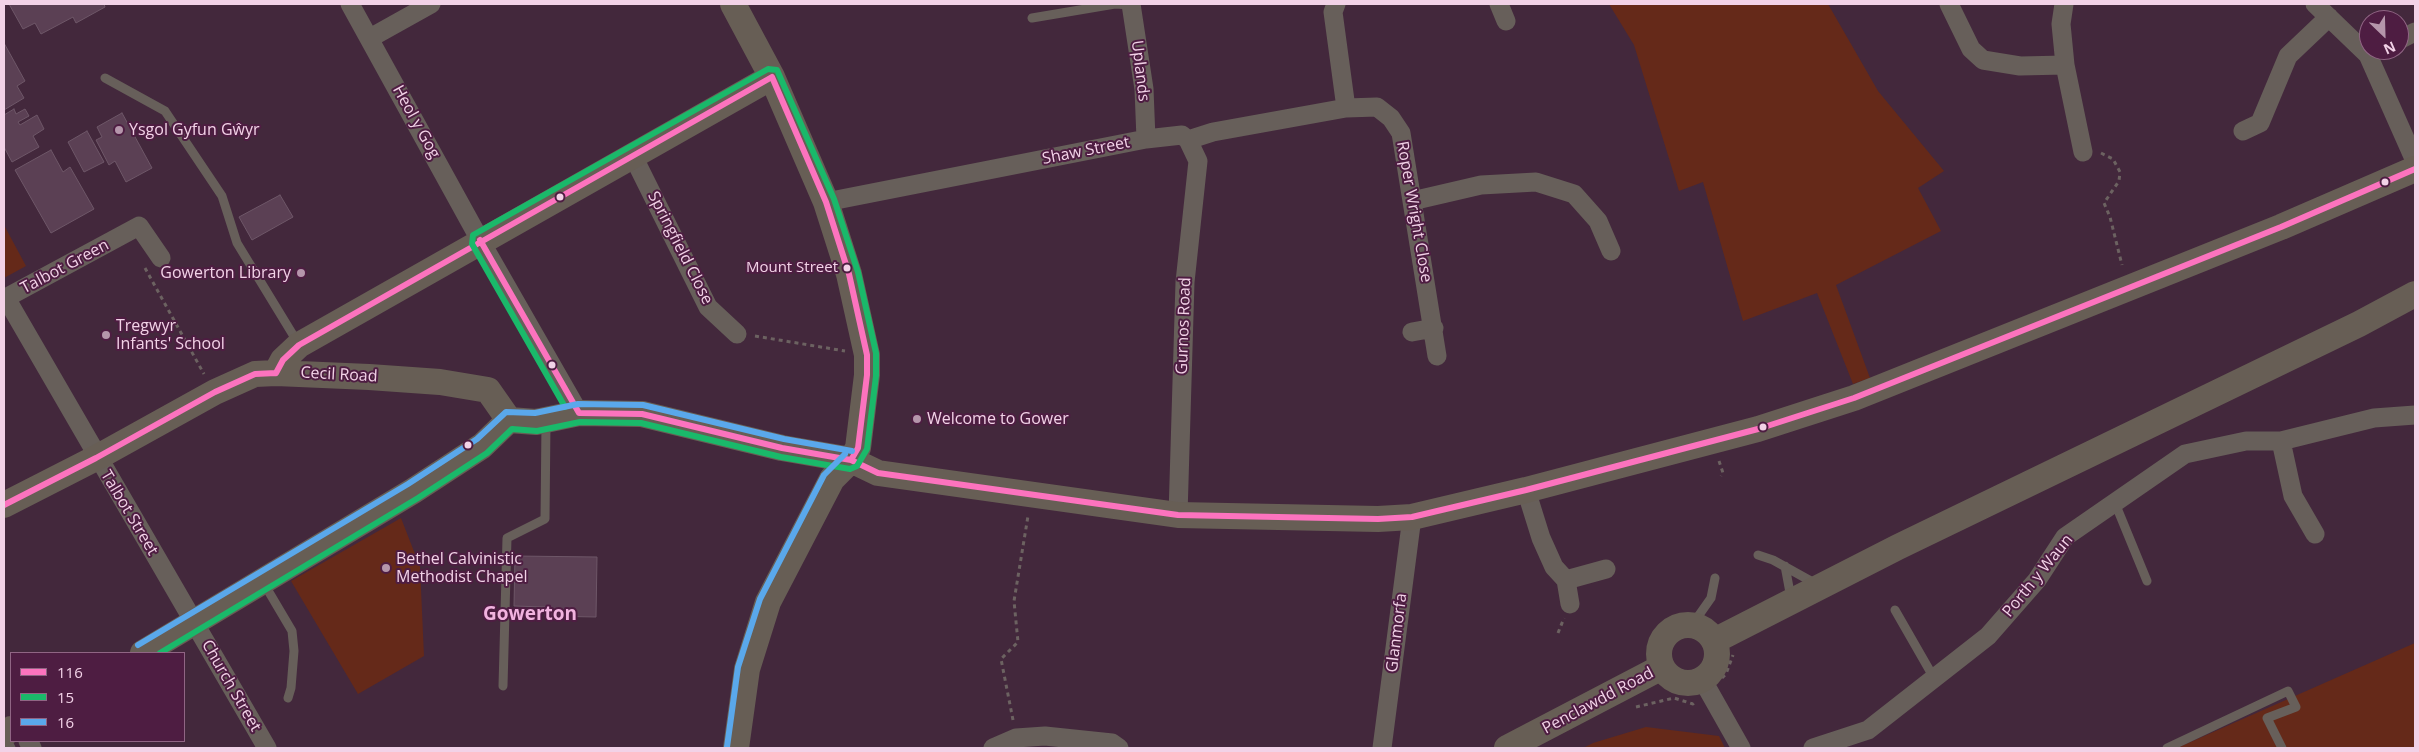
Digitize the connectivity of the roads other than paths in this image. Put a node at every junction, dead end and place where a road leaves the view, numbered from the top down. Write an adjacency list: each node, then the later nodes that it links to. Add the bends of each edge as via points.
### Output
1 (350, 4): 11 (street, Heol y Gog)
2 (431, 4): 11 (street)
3 (733, 4): 15 (street)
4 (1131, 4): 10 (lane); 19 (street, Uplands, via 1144,89)
5 (1336, 4): 17 (street, via 1333,12)
6 (1949, 4): 14 (street, via 1970,49 1983,60 2020,66)
7 (2064, 4): 14 (street, via 2061,24)
8 (2315, 4): 9 (street)
9 (2329, 17): 12 (street); 18 (street, via 2288,56 2260,123)
10 (1032, 18)
11 (370, 38): 27 (street, Heol y Gog)
12 (2359, 41)
13 (2375, 60): 23 (street)
14 (2065, 65): 21 (street)
15 (772, 77): 22 (street); 26 (street)
16 (105, 78): 35 (lane, via 166,111 222,196 236,243)
17 (1346, 108): 20 (street, Shaw Street, via 1213,132); 25 (street, Roper Wright Close, via 1377,107 1391,118 1401,133)
18 (2243, 131)
19 (1146, 139): 20 (street, Shaw Street, via 1182,134); 26 (street, Shaw Street)
20 (1188, 140): 48 (street, Gurnos Road, via 1198,161 1185,282)
21 (2090, 151)
22 (633, 156): 27 (street); 34 (street, Springfield Close, via 708,307)
23 (2415, 162)
24 (2415, 169): 45 (street, via 2272,231 1854,398 1758,429)
25 (1412, 201): 28 (street, via 1481,185 1536,182 1574,194 1598,222); 32 (street, Roper Wright Close)
26 (826, 202): 44 (street, via 849,274 866,355 867,375 858,448)
27 (480, 240): 35 (street); 38 (street, Heol y Gog)
28 (1612, 251)
29 (161, 258): 31 (street, Talbot Green, via 139,226)
30 (2415, 294): 58 (street)
31 (5, 299): 43 (street, Talbot Street)
32 (1434, 328): 33 (street); 36 (street, Roper Wright Close)
33 (1412, 332)
34 (737, 334)
35 (299, 345): 37 (street, via 283,360)
36 (1437, 356)
37 (276, 373): 41 (street, Cecil Road, via 440,382 488,390); 43 (street, Cecil Road, via 255,374 215,392)
38 (579, 414): 40 (street); 44 (street, via 642,414 782,448)
39 (2415, 415): 42 (street, Porth y Waun, via 2374,418)
40 (546, 419): 41 (street, via 536,422); 69 (lane, via 545,519 507,538)
41 (509, 420): 57 (street, via 482,446)
42 (2281, 441): 46 (street, Porth y Waun, via 2246,441 2185,454); 50 (street, via 2293,496)
43 (96, 458): 47 (street, Cecil Road); 62 (street, Talbot Street)
44 (851, 460): 48 (street, via 878,473); 74 (street, via 832,479 768,602 747,669)
45 (1526, 490): 49 (street); 55 (street, via 1540,538 1554,567)
46 (2115, 503): 56 (lane); 67 (street, Porth y Waun, via 2065,537 2037,580 1988,636)
47 (4, 505)
48 (1178, 515): 49 (street)
49 (1412, 517): 77 (street, Glanmorfa)
50 (2315, 534)
51 (1758, 555): 52 (lane)
52 (1785, 566): 58 (lane); 59 (lane)
53 (1606, 568): 55 (street)
54 (1715, 578): 63 (lane, via 1711,598)
55 (1566, 580): 60 (street)
56 (2147, 581)
57 (263, 582): 62 (street); 70 (lane, via 292,632 292,688)
58 (1821, 586): 59 (street)
59 (1792, 601): 64 (street)
60 (1570, 604)
61 (1894, 610): 67 (lane)
62 (195, 623): 65 (street); 73 (street, Church Street)
63 (1692, 625): 64 (street, via 1709,634); 66 (street, via 1683,625 1667,633 1659,649)
64 (1714, 641): 68 (street, via 1717,658 1709,674)
65 (145, 652)
66 (1662, 667): 68 (street, via 1668,675 1684,683); 78 (street, Penclawdd Road)
67 (1934, 678): 80 (street, Porth y Waun, via 1868,730)
68 (1702, 679): 79 (street)
69 (503, 686)
70 (288, 698)
71 (4, 734): 72 (lane)
72 (10, 748)
73 (267, 748)
74 (736, 748)
75 (993, 748): 76 (street, via 1016,738 1045,736 1112,743)
76 (1119, 748)
77 (1382, 748)
78 (1507, 748)
79 (1741, 748)
80 (1813, 748)
81 (2167, 748): 82 (lane, via 2288,691 2296,707 2267,718)
82 (2282, 748)

